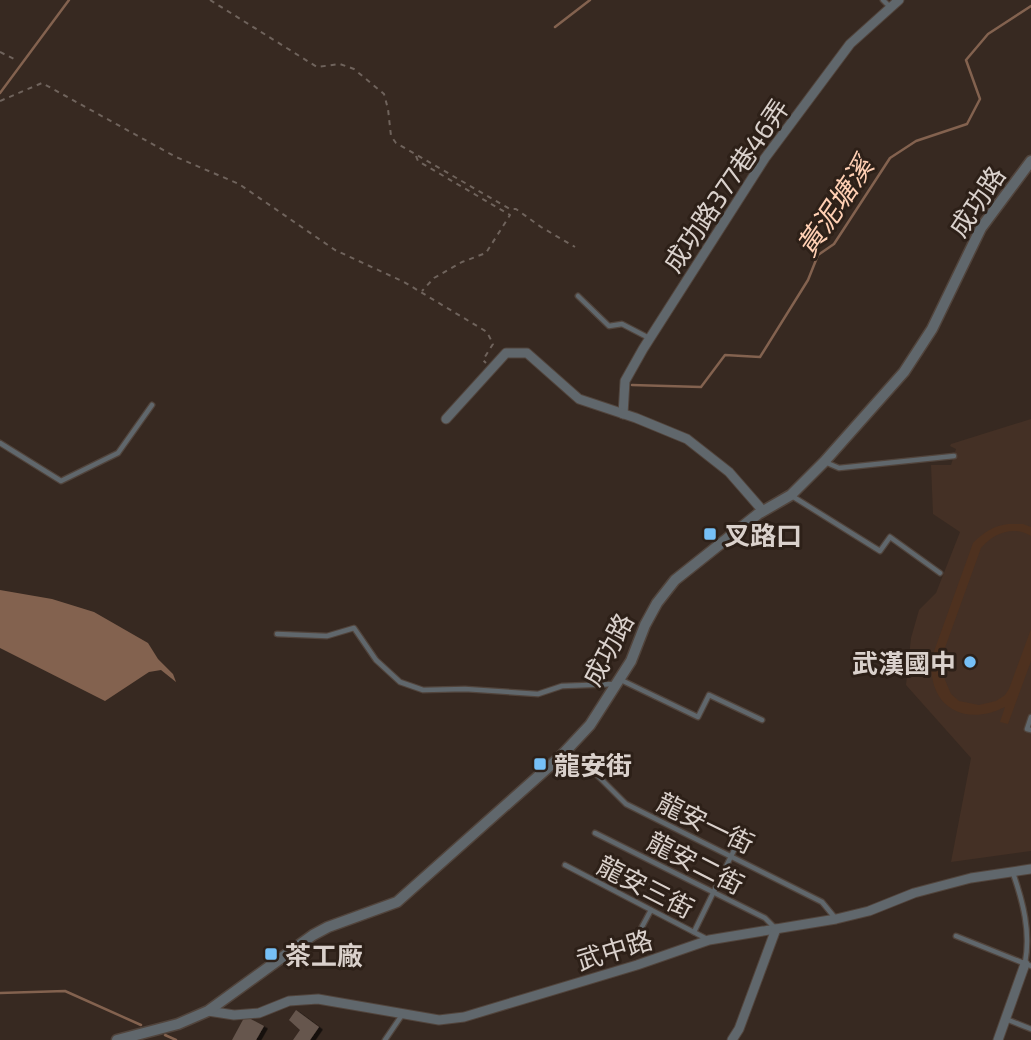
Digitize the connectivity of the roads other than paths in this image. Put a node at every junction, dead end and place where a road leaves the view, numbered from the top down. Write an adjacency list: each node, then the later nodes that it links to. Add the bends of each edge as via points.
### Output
1 (884, 0): 3 (lane)
2 (899, 0): 3 (street, 成功路377巷46弄)
3 (891, 8): 6 (street, 成功路377巷46弄, via 850,44 765,158)
4 (1031, 161): 12 (street, 成功路, via 981,229 932,329 904,372)
5 (578, 296): 6 (lane, via 608,326 622,324)
6 (649, 339): 8 (street, 成功路377巷46弄, via 625,381)
7 (152, 405): 10 (lane, via 118,453 61,481)
8 (623, 414): 9 (street, via 579,399 527,353 506,353); 14 (street, via 687,439 729,472)
9 (446, 419)
10 (0, 443)
11 (954, 456): 12 (lane, via 839,468)
12 (824, 462): 13 (street, 成功路)
13 (791, 495): 14 (street, 成功路); 15 (lane, via 880,551 890,537)
14 (763, 511): 17 (street, 成功路, via 676,580 657,603)
15 (940, 573)
16 (277, 634): 17 (lane, via 327,636 354,628 376,660 400,682 423,691 538,694 562,686)
17 (618, 682): 19 (lane, via 698,717 709,695); 21 (street, 成功路, via 590,725)
18 (1031, 717): 20 (lane, via 1027,729)
19 (762, 720)
20 (1031, 730)
21 (561, 756): 24 (lane, 龍安一街, via 590,768 626,804); 40 (street, 成功路, via 397,902 313,935)
22 (596, 833): 28 (lane, 龍安二街)
23 (739, 840): 24 (lane)
24 (731, 855): 28 (lane); 32 (lane, 龍安一街, via 822,902)
25 (565, 865): 31 (lane, 龍安三街)
26 (1031, 869): 27 (street, 武中路)
27 (1012, 871): 30 (lane); 32 (street, 武中路, via 914,893)
28 (714, 892): 33 (lane, 龍安二街, via 765,918); 34 (lane)
29 (1031, 900): 30 (lane)
30 (1022, 901): 38 (lane)
31 (651, 910): 34 (lane, 龍安三街); 36 (lane)
32 (836, 919): 33 (street, 武中路)
33 (776, 929): 37 (street, 武中路); 47 (street)
34 (694, 932): 37 (lane, 龍安三街)
35 (956, 936): 39 (lane)
36 (636, 938)
37 (709, 940): 41 (street, 武中路, via 464,1017 439,1020)
38 (1030, 945): 39 (lane)
39 (1028, 965): 42 (street)
40 (208, 1011): 41 (street, 武中路, via 258,1013 289,1001 318,999); 44 (street, 成功路)
41 (403, 1015): 46 (lane)
42 (1005, 1019): 43 (lane); 48 (street)
43 (1031, 1029)
44 (148, 1036): 45 (street, 成功路)
45 (117, 1040)
46 (385, 1040)
47 (732, 1040)
48 (998, 1040)

